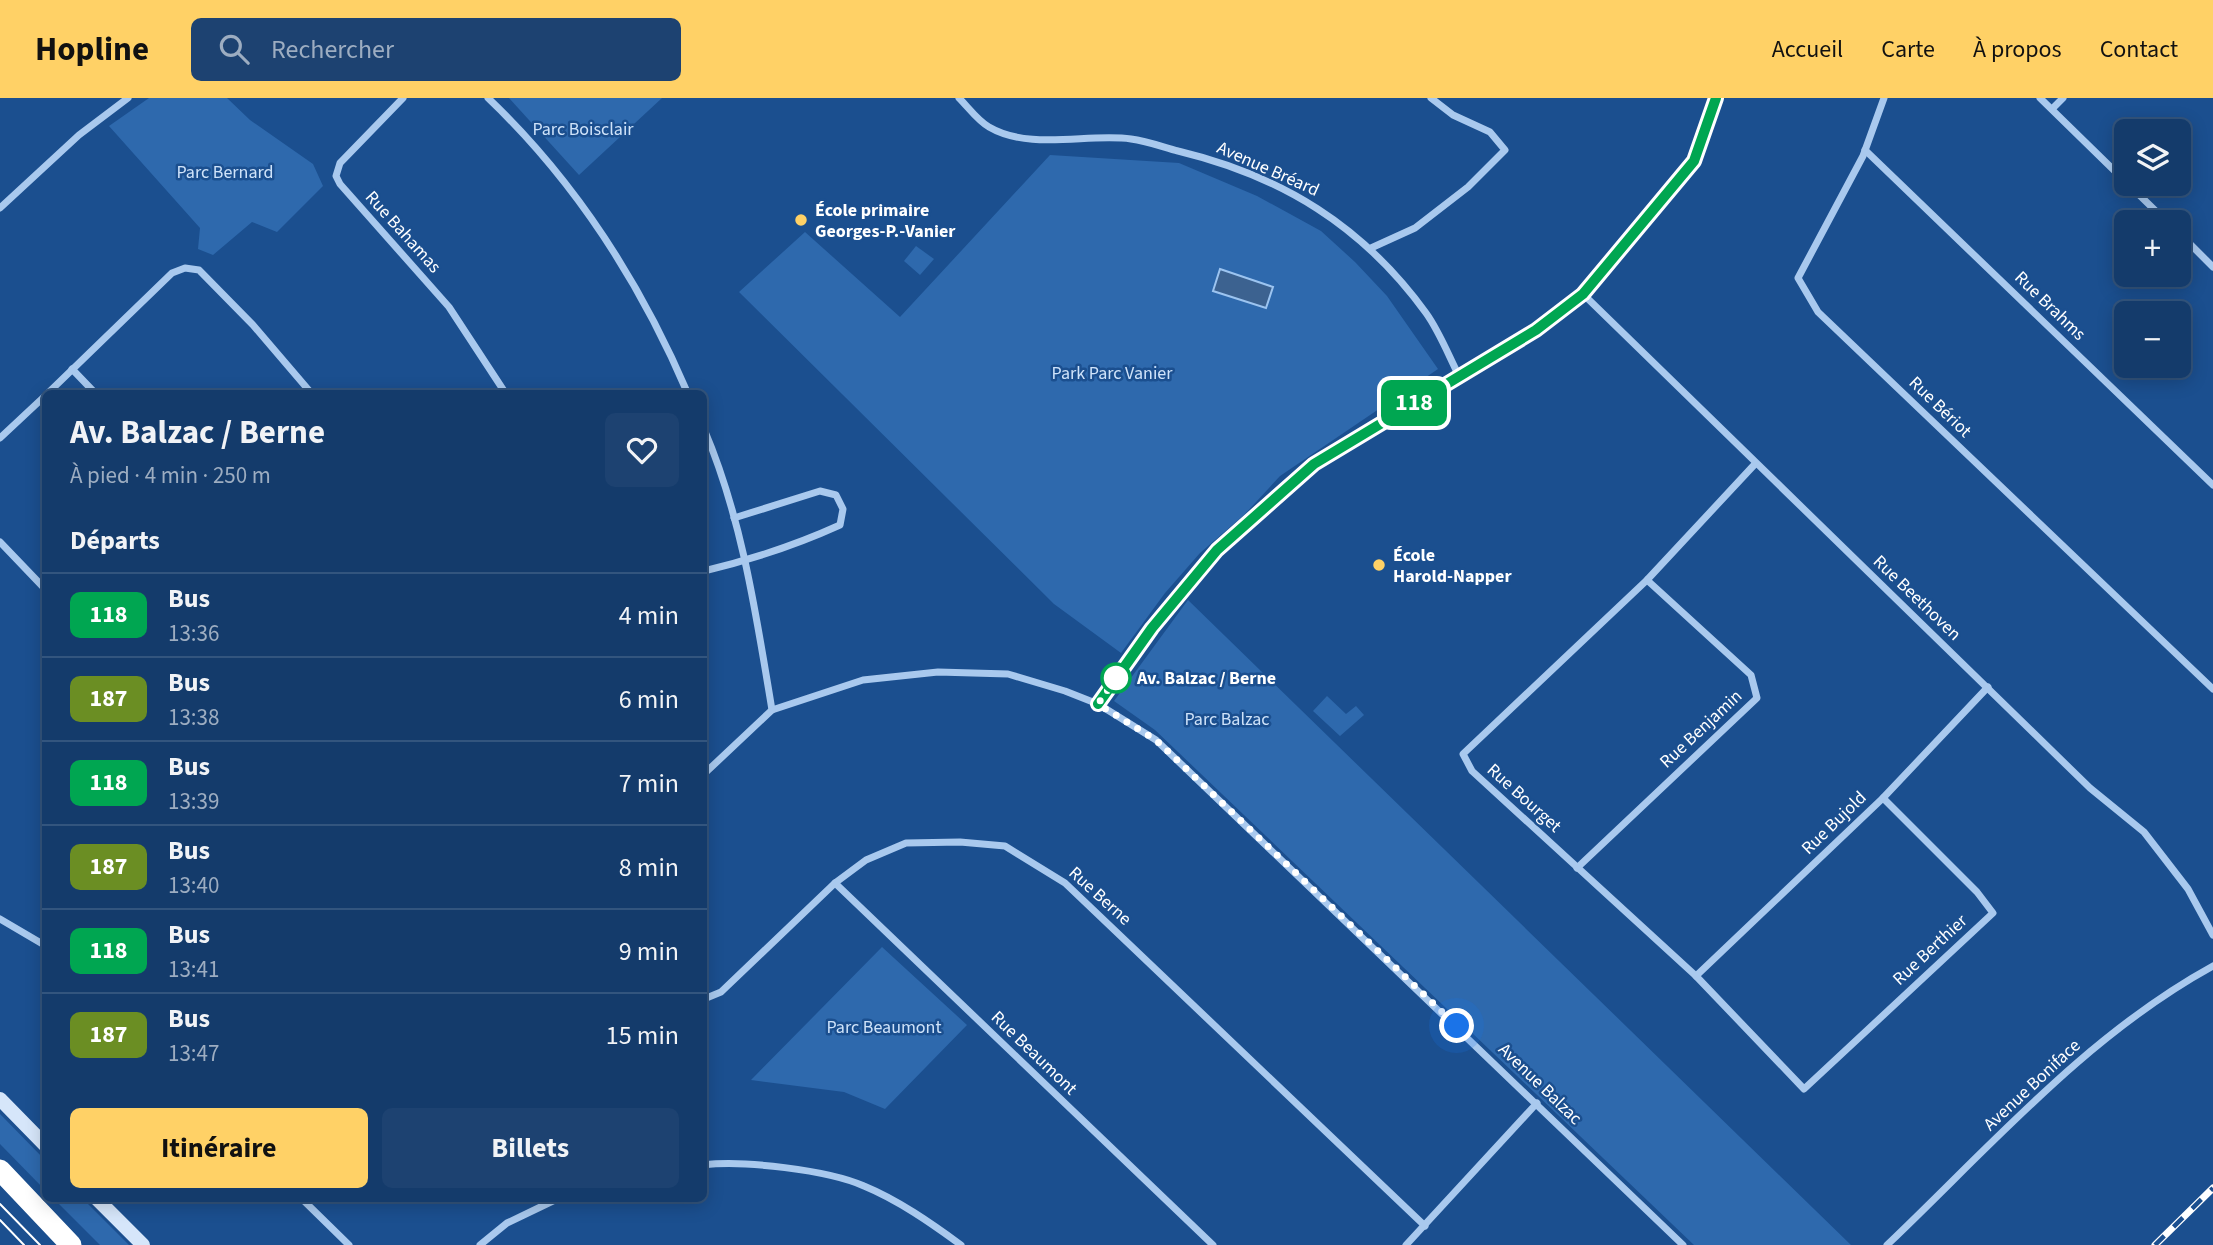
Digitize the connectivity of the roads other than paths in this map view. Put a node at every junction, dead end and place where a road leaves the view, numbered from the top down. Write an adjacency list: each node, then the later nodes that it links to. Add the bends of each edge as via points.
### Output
1 (128, 98): 14 (street, via 79,135)
2 (403, 98): 25 (street, Rue Bahamas, via 340,163 336,176 449,307)
3 (488, 98): 26 (street, via 522,130 607,241 659,327)
4 (959, 98): 17 (street, Avenue Bréard, via 990,128 1034,140 1130,139 1216,160 1331,215)
5 (1431, 98): 17 (street, via 1490,132 1505,150 1468,187 1415,228)
6 (1716, 98): 19 (street, via 1694,161)
7 (1884, 98): 11 (street, Rue Bériot)
8 (2040, 98): 10 (street)
9 (2063, 98): 10 (street)
10 (2052, 109): 12 (street)
11 (1865, 150): 31 (street, Rue Brahms); 39 (street, Rue Bériot, via 1798,278 1818,312)
12 (2114, 170)
13 (2140, 196): 15 (street)
14 (0, 208)
15 (2155, 210)
16 (2191, 245): 18 (street)
17 (1371, 248): 21 (street, Avenue Bréard, via 1428,316)
18 (2213, 267)
19 (1583, 294): 21 (street, via 1536,330); 30 (street, Rue Beethoven)
20 (72, 369): 22 (street); 23 (street); 24 (street, via 172,273 185,268 199,270)
21 (1458, 374): 40 (street, via 1314,464 1217,550 1152,628)
22 (50, 390)
23 (92, 390)
24 (309, 390)
25 (503, 390)
26 (686, 390)
27 (42, 398): 29 (street)
28 (707, 436): 32 (street)
29 (0, 438)
30 (1755, 464): 36 (street, Rue Bourget); 38 (street, Rue Beethoven)
31 (2213, 485)
32 (734, 518): 34 (street); 34 (street, via 820,491 836,495 843,509 840,525)
33 (0, 542): 37 (street)
34 (747, 561): 35 (street); 41 (street)
35 (707, 569)
36 (1647, 580): 44 (street, Rue Benjamin, via 1751,675 1757,698); 44 (street, Rue Bourget, via 1463,754 1472,771)
37 (42, 586)
38 (1988, 687): 43 (street, Rue Bujold); 47 (street, Rue Beethoven, via 2090,788 2144,832 2188,889)
39 (2213, 689)
40 (1098, 704): 41 (street, Avenue Balzac, via 1008,674 938,671 863,680); 54 (street, Avenue Balzac, via 1156,740)
41 (772, 710): 42 (street, Avenue Balzac)
42 (707, 771)
43 (1883, 798): 50 (street, Rue Bujold); 52 (street, Rue Berthier, via 1993,913)
44 (1577, 868): 50 (street, Rue Bourget)
45 (835, 883): 51 (street, Rue Berne, via 721,992); 61 (street, Rue Berne, via 866,860 906,843 1005,846 1065,883); 67 (street, Rue Beaumont)
46 (0, 919): 48 (street)
47 (2213, 935)
48 (42, 944)
49 (2213, 966): 70 (street, Avenue Boniface, via 2166,992 2079,1060)
50 (1696, 976): 52 (street, Rue Bourget)
51 (707, 998)
52 (1804, 1089)
53 (0, 1100): 55 (main road)
54 (1537, 1103): 61 (street); 69 (street, Avenue Balzac)
55 (42, 1142)
56 (707, 1165): 66 (street, via 728,1162 863,1185)
57 (0, 1170): 62 (highway)
58 (100, 1202): 63 (main road)
59 (305, 1202): 64 (street)
60 (551, 1202): 65 (street, via 507,1223)
61 (1425, 1226): 68 (street)
62 (71, 1245)
63 (143, 1245)
64 (349, 1245)
65 (480, 1245)
66 (961, 1245)
67 (1213, 1245)
68 (1406, 1245)
69 (1684, 1245)
70 (1887, 1245)

